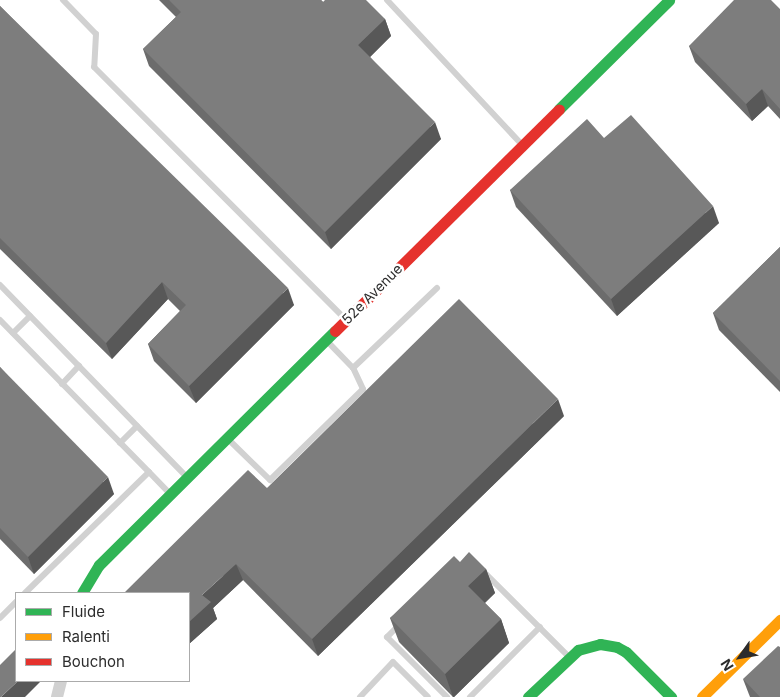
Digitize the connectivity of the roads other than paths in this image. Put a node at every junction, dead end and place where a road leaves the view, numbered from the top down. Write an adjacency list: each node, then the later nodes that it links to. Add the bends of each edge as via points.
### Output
1 (63, 0): 9 (lane, via 96,34 94,67)
2 (386, 0): 4 (lane)
3 (669, 0): 4 (street, 52e Avenue)
4 (522, 145): 9 (street, 52e Avenue)
5 (0, 285): 7 (lane)
6 (437, 288): 13 (lane)
7 (30, 316): 10 (lane); 12 (lane)
8 (0, 320): 10 (lane)
9 (346, 320): 11 (street, 52e Avenue)
10 (13, 333): 14 (lane)
11 (326, 340): 13 (lane); 16 (street, 52e Avenue)
12 (79, 366): 14 (lane); 15 (lane)
13 (353, 368): 16 (lane, via 363,389 270,480)
14 (62, 384): 17 (lane)
15 (137, 426): 17 (lane); 19 (lane)
16 (227, 438): 19 (street, 52e Avenue)
17 (120, 443): 18 (lane)
18 (149, 472): 20 (lane); 22 (lane)
19 (187, 477): 20 (street, 52e Avenue)
20 (170, 494): 23 (street, 52e Avenue, via 99,564)
21 (475, 562): 28 (lane)
22 (26, 592)
23 (83, 592)
24 (15, 603): 26 (lane)
25 (408, 616): 34 (lane, via 387,637)
26 (0, 618)
27 (780, 620): 38 (street)
28 (540, 627): 29 (lane); 35 (lane)
29 (570, 658): 36 (street); 37 (street, via 594,644 616,647 630,656)
30 (61, 682): 31 (street)
31 (56, 697)
32 (360, 697): 33 (lane, via 393,662)
33 (428, 697)
34 (447, 697)
35 (470, 697)
36 (528, 697)
37 (671, 697)
38 (702, 697)

